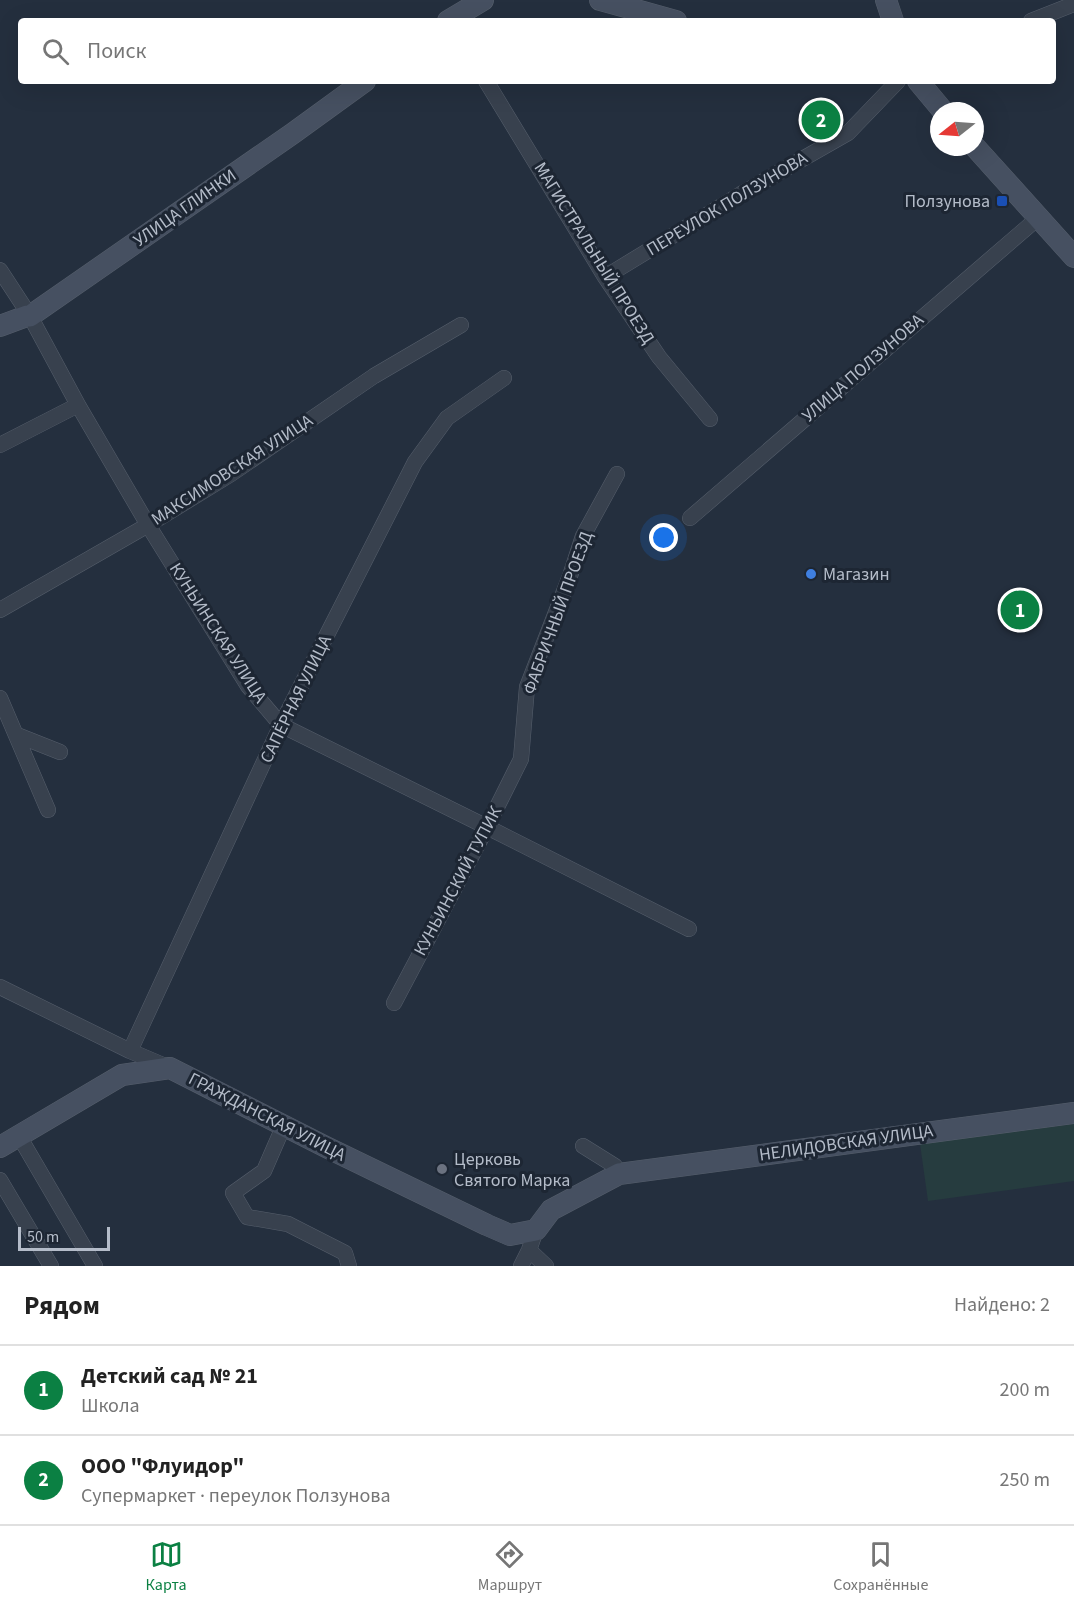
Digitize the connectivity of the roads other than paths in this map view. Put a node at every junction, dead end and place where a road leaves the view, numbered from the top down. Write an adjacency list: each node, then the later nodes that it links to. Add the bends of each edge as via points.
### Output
1 (483, 0): 5 (street)
2 (600, 0): 6 (street)
3 (886, 0): 7 (street)
4 (1074, 4): 8 (street)
5 (453, 18)
6 (665, 18)
7 (892, 18)
8 (1039, 18)
9 (361, 84): 19 (street, УЛИЦА ГЛИНКИ)
10 (488, 84): 18 (street, МАГИСТРАЛЬНЫЙ ПРОЕЗД)
11 (895, 84): 18 (street, ПЕРЕУЛОК ПОЛЗУНОВА, via 848,133)
12 (920, 84): 13 (street)
13 (936, 102)
14 (983, 156): 15 (street)
15 (1038, 218): 16 (street); 27 (street, УЛИЦА ПОЛЗУНОВА)
16 (1074, 257)
17 (0, 270): 19 (street, КУНЬИНСКАЯ УЛИЦА)
18 (606, 277): 24 (street, МАГИСТРАЛЬНЫЙ ПРОЕЗД, via 660,357)
19 (30, 316): 21 (street, УЛИЦА ГЛИНКИ); 23 (street, КУНЬИНСКАЯ УЛИЦА)
20 (461, 325): 28 (street, МАКСИМОВСКАЯ УЛИЦА, via 374,376 231,474)
21 (0, 326)
22 (504, 378): 31 (street, САПЁРНАЯ УЛИЦА, via 447,418 415,462)
23 (78, 405): 25 (street); 28 (street, КУНЬИНСКАЯ УЛИЦА)
24 (710, 419)
25 (0, 445)
26 (617, 474): 34 (street, ФАБРИЧНЫЙ ПРОЕЗД, via 583,536 527,687)
27 (690, 518)
28 (148, 525): 29 (street, МАКСИМОВСКАЯ УЛИЦА); 31 (street, КУНЬИНСКАЯ УЛИЦА, via 248,686)
29 (0, 610)
30 (0, 698): 32 (street)
31 (281, 725): 36 (street, КУНЬИНСКАЯ УЛИЦА); 41 (street, САПЁРНАЯ УЛИЦА)
32 (17, 735): 33 (street); 35 (street)
33 (60, 752)
34 (521, 759): 36 (street, КУНЬИНСКИЙ ТУПИК)
35 (48, 810)
36 (487, 827): 37 (street, КУНЬИНСКАЯ УЛИЦА); 39 (street, КУНЬИНСКИЙ ТУПИК)
37 (688, 929)
38 (3, 989): 40 (street); 41 (street, ГРАЖДАНСКАЯ УЛИЦА)
39 (394, 1003)
40 (0, 1005)
41 (130, 1051): 42 (street, ГРАЖДАНСКАЯ УЛИЦА)
42 (170, 1068): 44 (street, ГРАЖДАНСКАЯ УЛИЦА); 45 (street, via 122,1075)
43 (1074, 1113): 47 (street, НЕЛИДОВСКАЯ УЛИЦА)
44 (284, 1125): 49 (street, ГРАЖДАНСКАЯ УЛИЦА, via 502,1232 510,1235); 53 (street, via 264,1171 233,1193 247,1217 288,1224 345,1253)
45 (9, 1141): 52 (street)
46 (583, 1146): 47 (street, via 615,1166)
47 (619, 1174): 49 (street, НЕЛИДОВСКАЯ УЛИЦА, via 551,1210)
48 (0, 1180): 51 (street)
49 (536, 1230): 50 (street)
50 (529, 1250): 54 (street); 55 (street)
51 (51, 1266)
52 (95, 1266)
53 (349, 1266)
54 (521, 1266)
55 (546, 1266)

